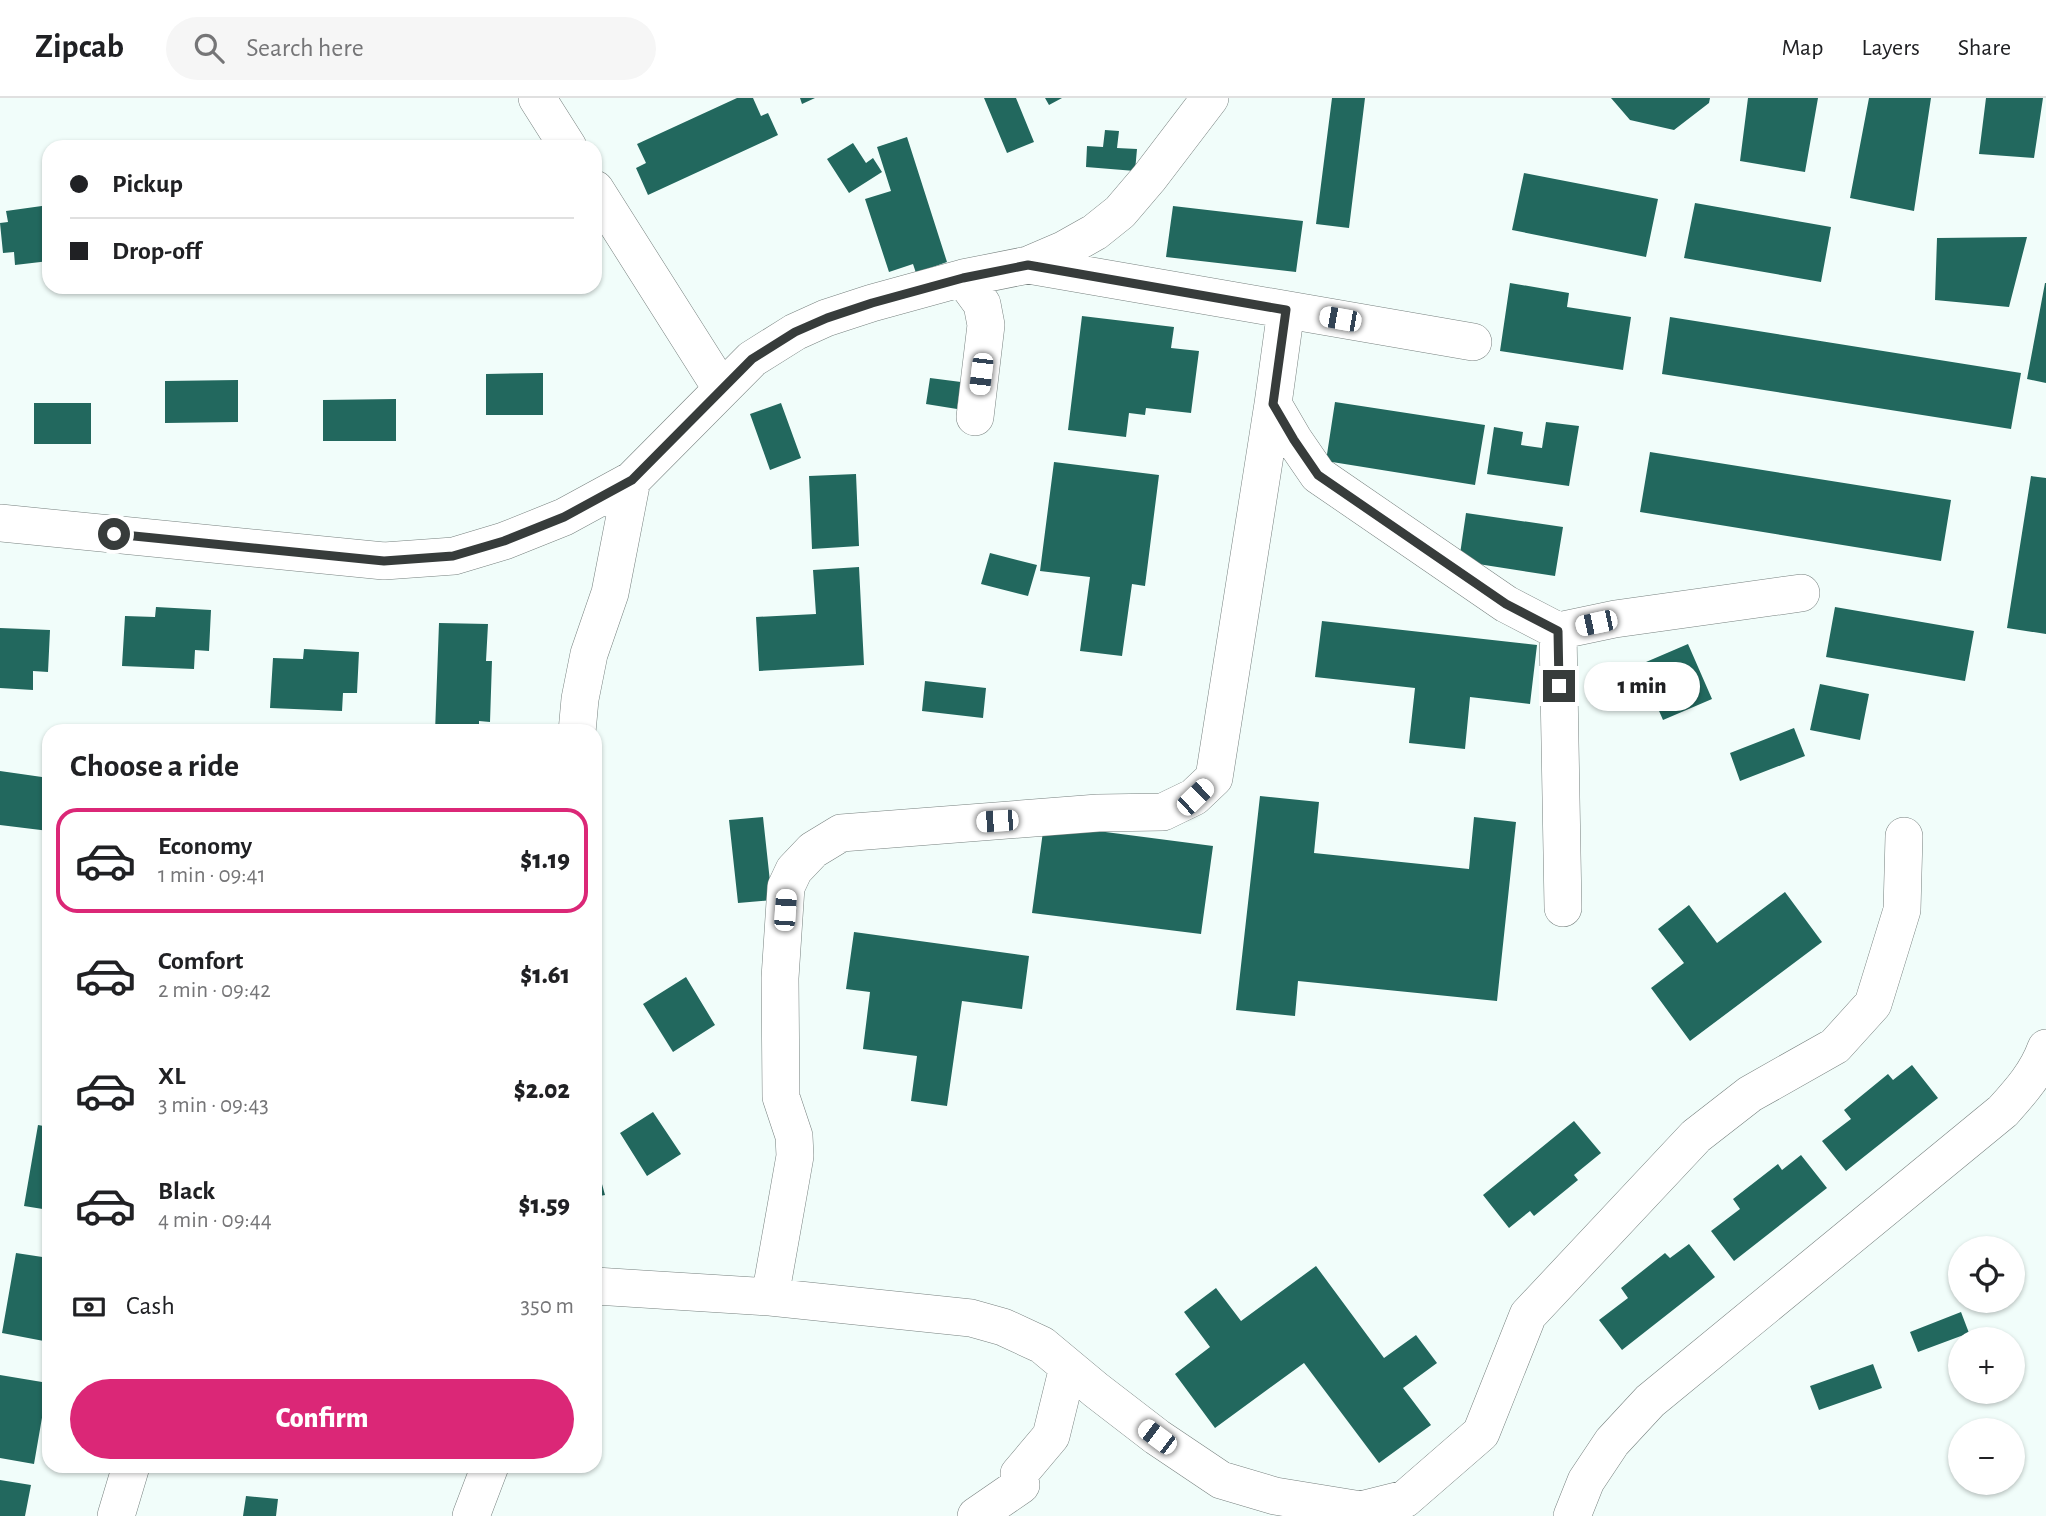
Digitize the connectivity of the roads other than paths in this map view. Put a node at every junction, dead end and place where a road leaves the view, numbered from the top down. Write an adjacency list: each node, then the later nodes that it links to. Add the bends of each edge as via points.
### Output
1 (537, 98): 3 (street)
2 (1210, 98): 5 (street, via 1120,212 1095,232)
3 (564, 140)
4 (602, 200): 9 (street)
5 (1028, 265): 6 (street); 7 (street)
6 (963, 278): 9 (street, via 872,303 795,332 752,359); 11 (street, via 982,304 986,325)
7 (1286, 310): 8 (street); 10 (street)
8 (1473, 342)
9 (721, 388): 12 (street)
10 (1273, 404): 15 (street, via 1318,475 1506,604); 21 (street, via 1214,778 1195,797 1163,812 841,833 813,850 794,870 786,887 780,978 781,1097 794,1136 795,1156)
11 (975, 417)
12 (632, 480): 13 (street, via 564,517 504,541 453,556 384,561); 16 (street, via 610,593 587,666)
13 (0, 523)
14 (1801, 593): 15 (street)
15 (1558, 631): 18 (street)
16 (578, 724)
17 (1904, 836): 22 (street, via 1902,910 1873,1004 1835,1046 1750,1094 1696,1136 1528,1315 1481,1433 1405,1499 1361,1510 1275,1496 1221,1480)
18 (1563, 908)
19 (2046, 1048): 28 (street, via 2026,1086 2004,1111 1650,1401 1612,1442 1586,1481)
20 (602, 1286): 21 (street)
21 (770, 1297): 22 (street, via 971,1318 1003,1326 1042,1345)
22 (1068, 1367): 27 (street, via 1051,1436 1019,1474 1021,1485)
23 (129, 1473): 25 (street)
24 (486, 1473): 26 (street)
25 (116, 1516)
26 (471, 1516)
27 (976, 1516)
28 (1572, 1516)

